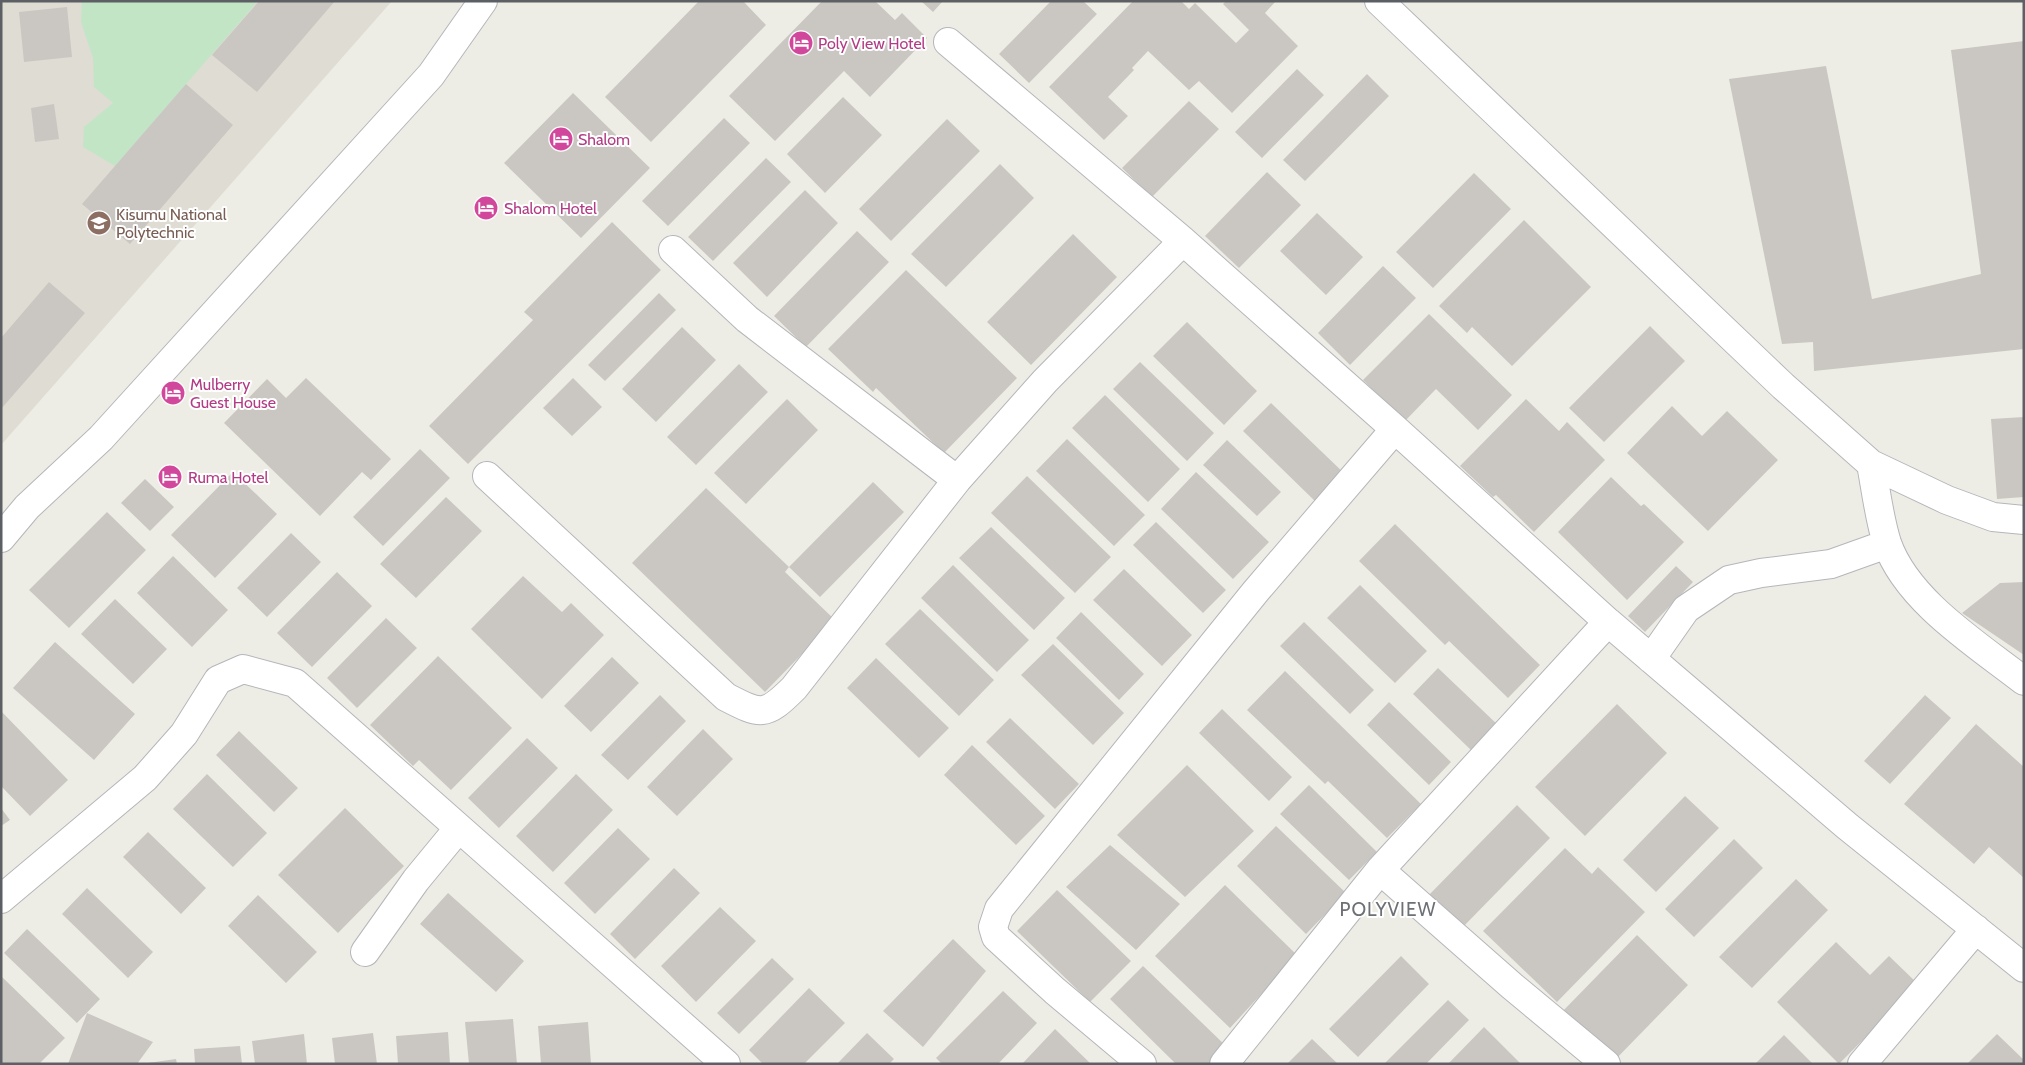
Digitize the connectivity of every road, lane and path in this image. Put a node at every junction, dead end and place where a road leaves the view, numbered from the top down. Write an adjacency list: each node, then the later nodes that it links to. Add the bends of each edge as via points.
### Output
1 (483, 1): 11 (street, via 418,90 108,431 27,507)
2 (1379, 1): 7 (street, via 1783,386)
3 (948, 42): 4 (street)
4 (1183, 241): 6 (street); 9 (street, via 1046,381)
5 (673, 250): 9 (street, via 747,319)
6 (1395, 429): 13 (street); 23 (street, via 1256,591 999,909 993,927 996,938)
7 (1871, 464): 10 (street, via 1947,500 1993,517); 12 (street)
8 (487, 476): 9 (street, via 726,697 752,710 765,711 777,705 794,688)
9 (957, 480)
10 (2024, 520)
11 (1, 538)
12 (1887, 544): 14 (street, via 1831,564 1730,580 1686,609); 15 (street, via 1900,569 1937,612)
13 (1608, 622): 14 (street); 17 (street)
14 (1650, 659): 19 (street, via 1847,826)
15 (2024, 681)
16 (458, 829): 18 (street, via 295,683 243,669 218,680 184,734 145,778); 20 (street, via 416,880); 22 (street)
17 (1380, 870): 24 (street); 25 (street)
18 (1, 899)
19 (1976, 928): 21 (street); 26 (street)
20 (365, 952)
21 (2024, 968)
22 (726, 1064)
23 (1142, 1064)
24 (1224, 1064)
25 (1606, 1064)
26 (1862, 1064)

